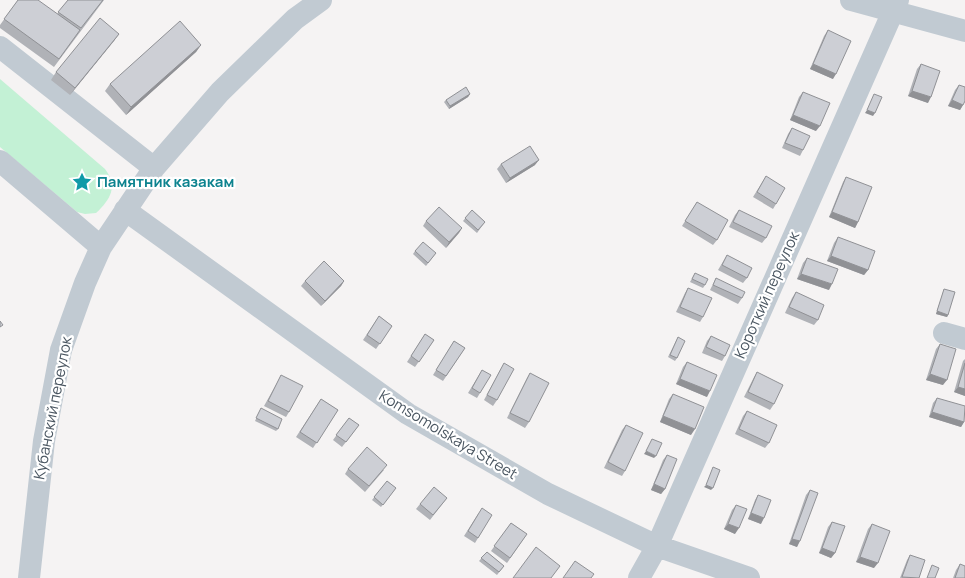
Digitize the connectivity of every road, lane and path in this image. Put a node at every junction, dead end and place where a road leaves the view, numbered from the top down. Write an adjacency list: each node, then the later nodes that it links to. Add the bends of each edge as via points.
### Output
1 (321, 0): 7 (street, Кубанский переулок, via 296,19 220,92)
2 (851, 0): 3 (street)
3 (895, 6): 4 (street); 12 (street, Короткий переулок)
4 (965, 31)
5 (0, 46): 7 (street)
6 (0, 161): 9 (street)
7 (154, 168): 8 (street, Кубанский переулок)
8 (125, 210): 9 (street, Кубанский переулок); 12 (street, Komsomolskaya Street, via 408,414 548,494)
9 (101, 247): 13 (street, Кубанский переулок, via 61,350 44,441)
10 (944, 333): 11 (street)
11 (965, 339)
12 (657, 546): 14 (street, Короткий переулок); 15 (street, Komsomolskaya Street)
13 (29, 578)
14 (639, 578)
15 (749, 578)

